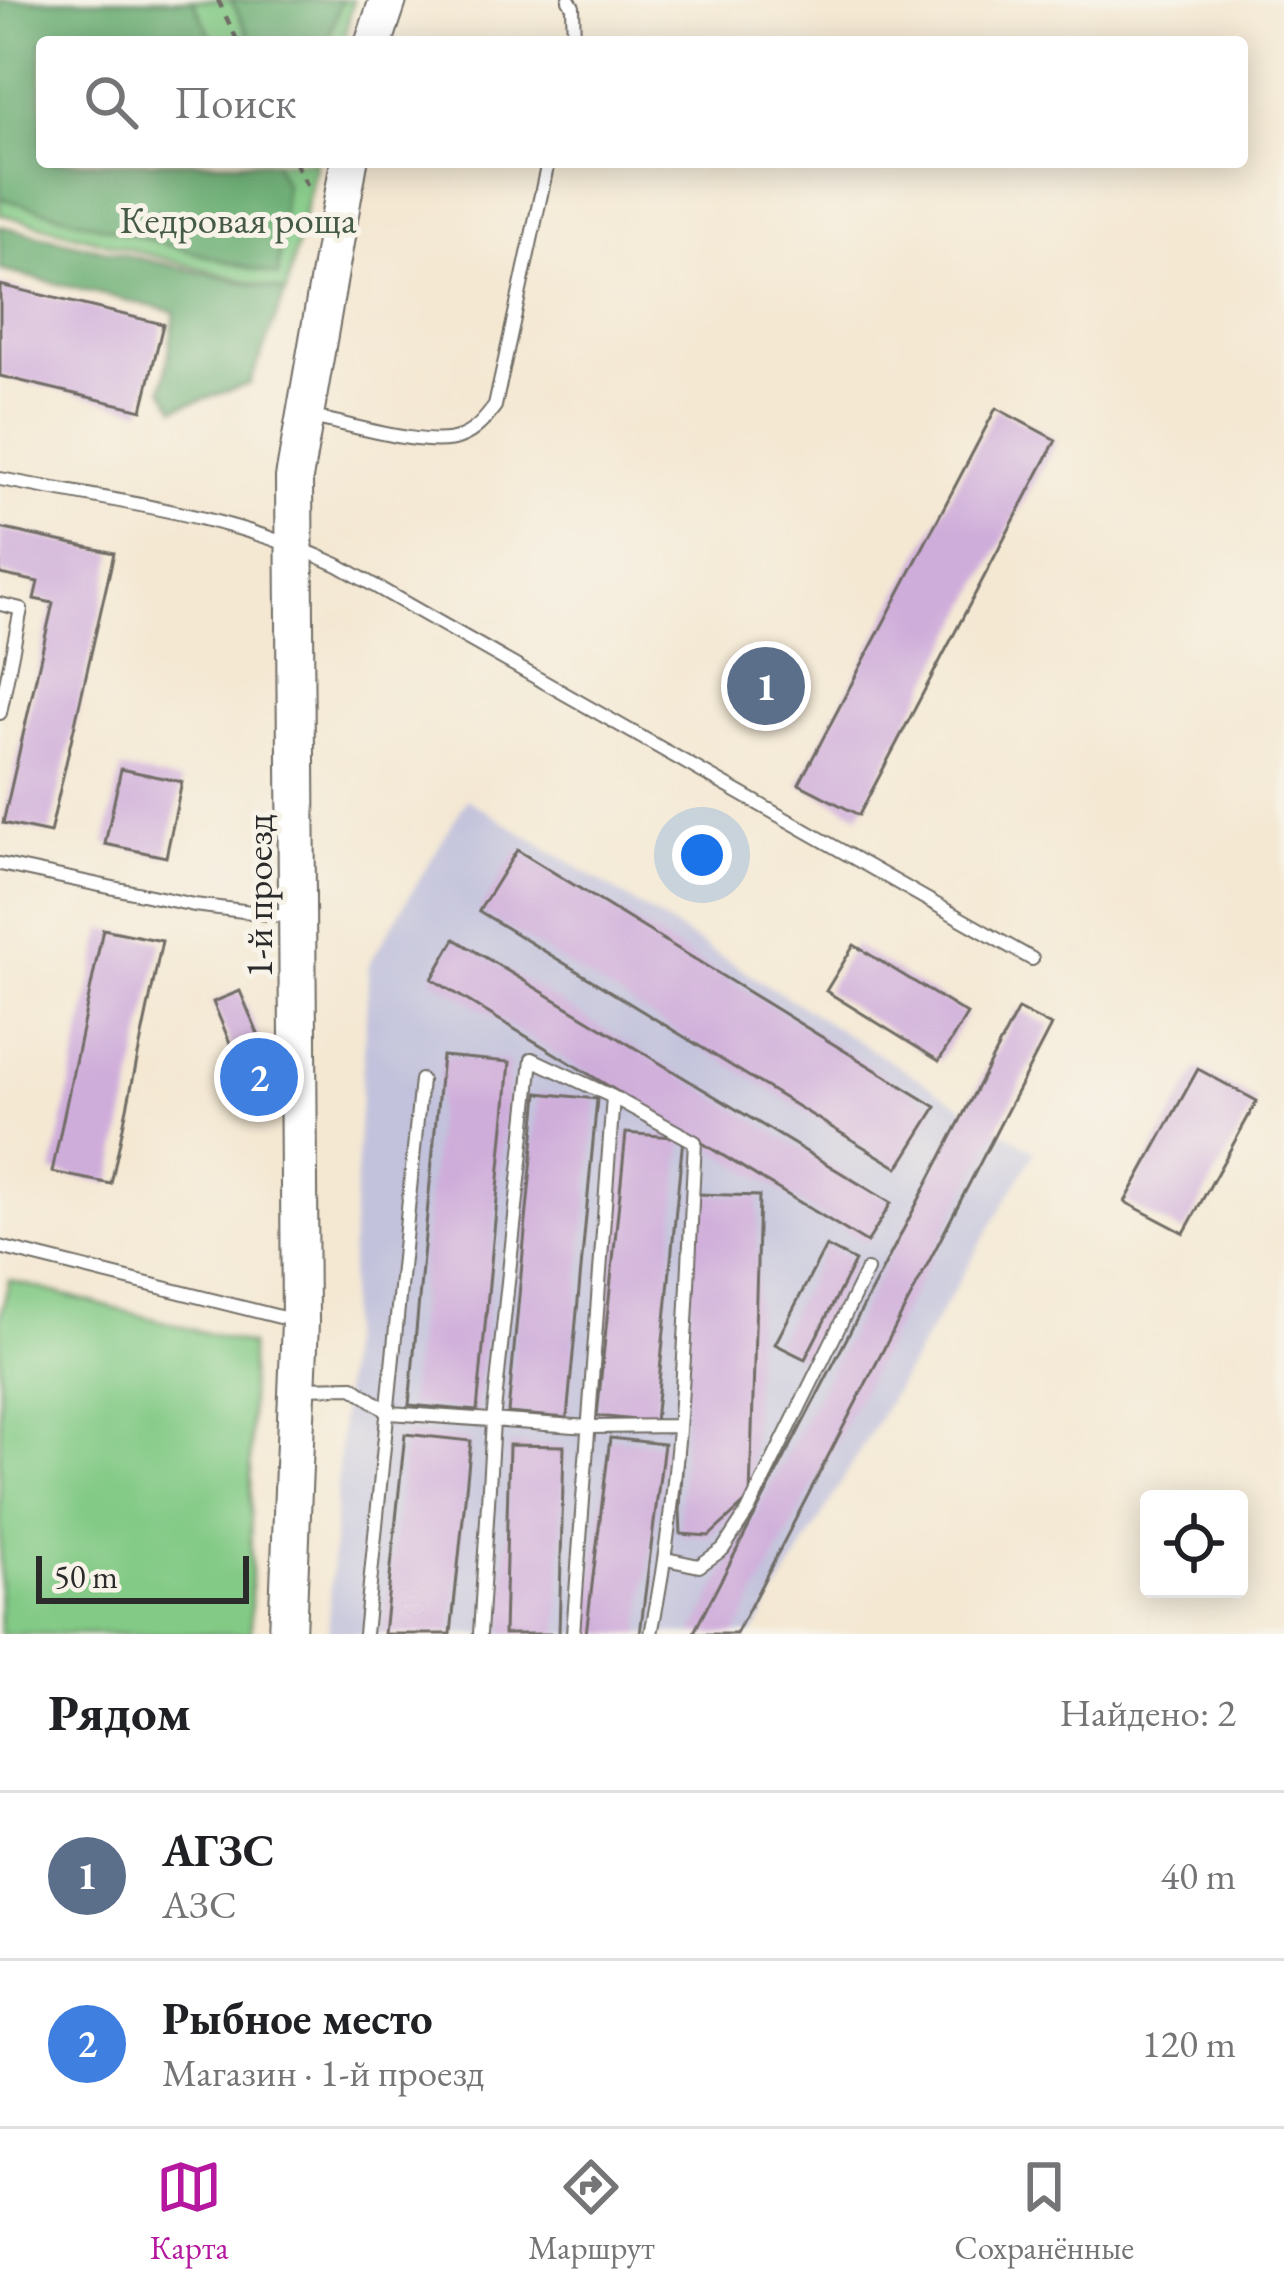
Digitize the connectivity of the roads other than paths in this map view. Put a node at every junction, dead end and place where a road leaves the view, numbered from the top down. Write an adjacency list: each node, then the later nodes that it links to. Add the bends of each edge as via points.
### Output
1 (388, 0): 3 (street)
2 (569, 0): 4 (lane)
3 (376, 36)
4 (574, 36)
5 (348, 168): 7 (street, 1-й проезд)
6 (547, 168): 7 (lane, via 495,406 478,427 457,440 430,440)
7 (304, 415): 9 (street, 1-й проезд)
8 (0, 479): 9 (lane)
9 (295, 544): 13 (street, 1-й проезд); 14 (lane)
10 (0, 604): 11 (lane, via 21,609)
11 (0, 713)
12 (0, 864): 13 (lane)
13 (300, 918): 19 (street, 1-й проезд)
14 (1032, 959)
15 (421, 1081): 21 (lane)
16 (613, 1097): 22 (lane, via 532,1059); 23 (lane, via 694,1142); 24 (lane)
17 (0, 1247): 19 (lane)
18 (867, 1270): 25 (lane, via 723,1549 699,1566)
19 (300, 1322): 20 (street, 1-й проезд)
20 (299, 1388): 21 (lane, via 353,1387); 26 (street, 1-й проезд)
21 (390, 1413): 22 (lane); 27 (lane)
22 (493, 1421): 24 (lane); 28 (lane)
23 (679, 1426): 24 (lane); 25 (lane)
24 (590, 1427): 29 (lane)
25 (667, 1559): 30 (lane)
26 (287, 1634)
27 (365, 1634)
28 (480, 1634)
29 (573, 1634)
30 (651, 1634)

